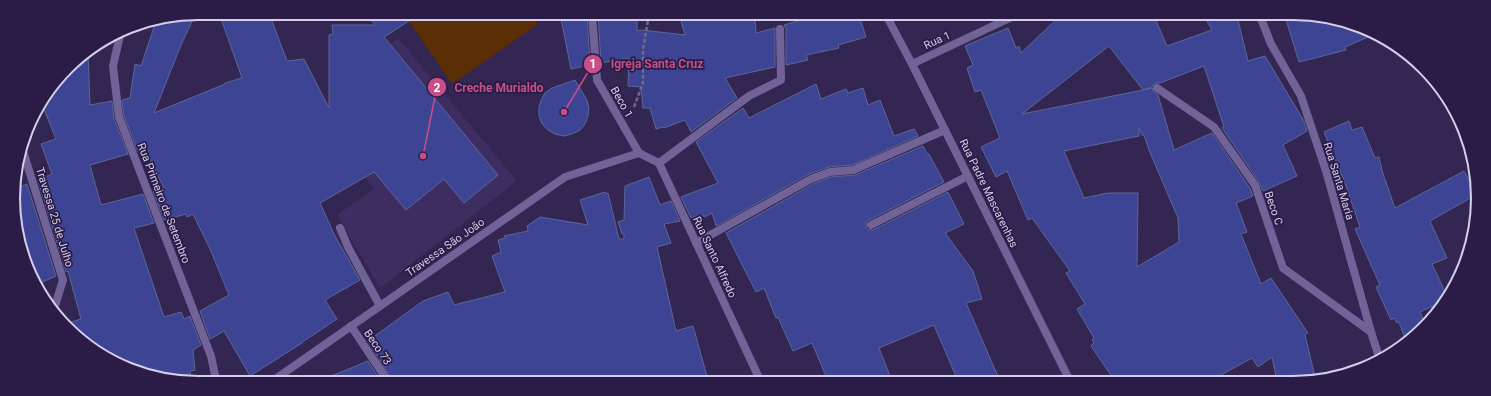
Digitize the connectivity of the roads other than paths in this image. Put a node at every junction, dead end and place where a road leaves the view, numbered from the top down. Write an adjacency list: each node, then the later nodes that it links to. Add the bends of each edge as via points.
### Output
1 (592, 20): 10 (street, Beco 1, via 597,80)
2 (889, 20): 7 (street, Rua Padre Mascarenhas)
3 (1006, 20): 7 (street, Rua 1)
4 (1262, 20): 20 (street, Rua Santa Maria, via 1271,44 1301,96 1326,171)
5 (780, 30): 12 (street, via 781,80 749,96)
6 (119, 38): 22 (street, Rua Primeiro de Setembro, via 113,66 119,117 211,356)
7 (912, 64): 9 (street, Rua Padre Mascarenhas)
8 (1157, 88): 20 (street, Beco C, via 1214,127 1255,185 1283,268)
9 (945, 130): 13 (street, Rua Padre Mascarenhas); 16 (street, via 853,170 830,172 811,180)
10 (638, 153): 12 (street); 18 (street, Travessa São João, via 565,177)
11 (25, 157): 17 (street, Travessa 25 de Julho, via 62,280)
12 (659, 163): 16 (street, Rua Santo Alfredo)
13 (968, 176): 14 (street); 26 (street, Rua Padre Mascarenhas)
14 (871, 224)
15 (340, 228): 18 (street)
16 (696, 243): 25 (street, Rua Santo Alfredo)
17 (55, 304)
18 (380, 306): 19 (street, Travessa São João)
19 (351, 326): 23 (street, Travessa São João); 24 (street, Beco 73)
20 (1371, 332): 21 (street, Rua Santa Maria)
21 (1378, 354)
22 (215, 376)
23 (280, 376)
24 (384, 376)
25 (758, 376)
26 (1068, 376)

